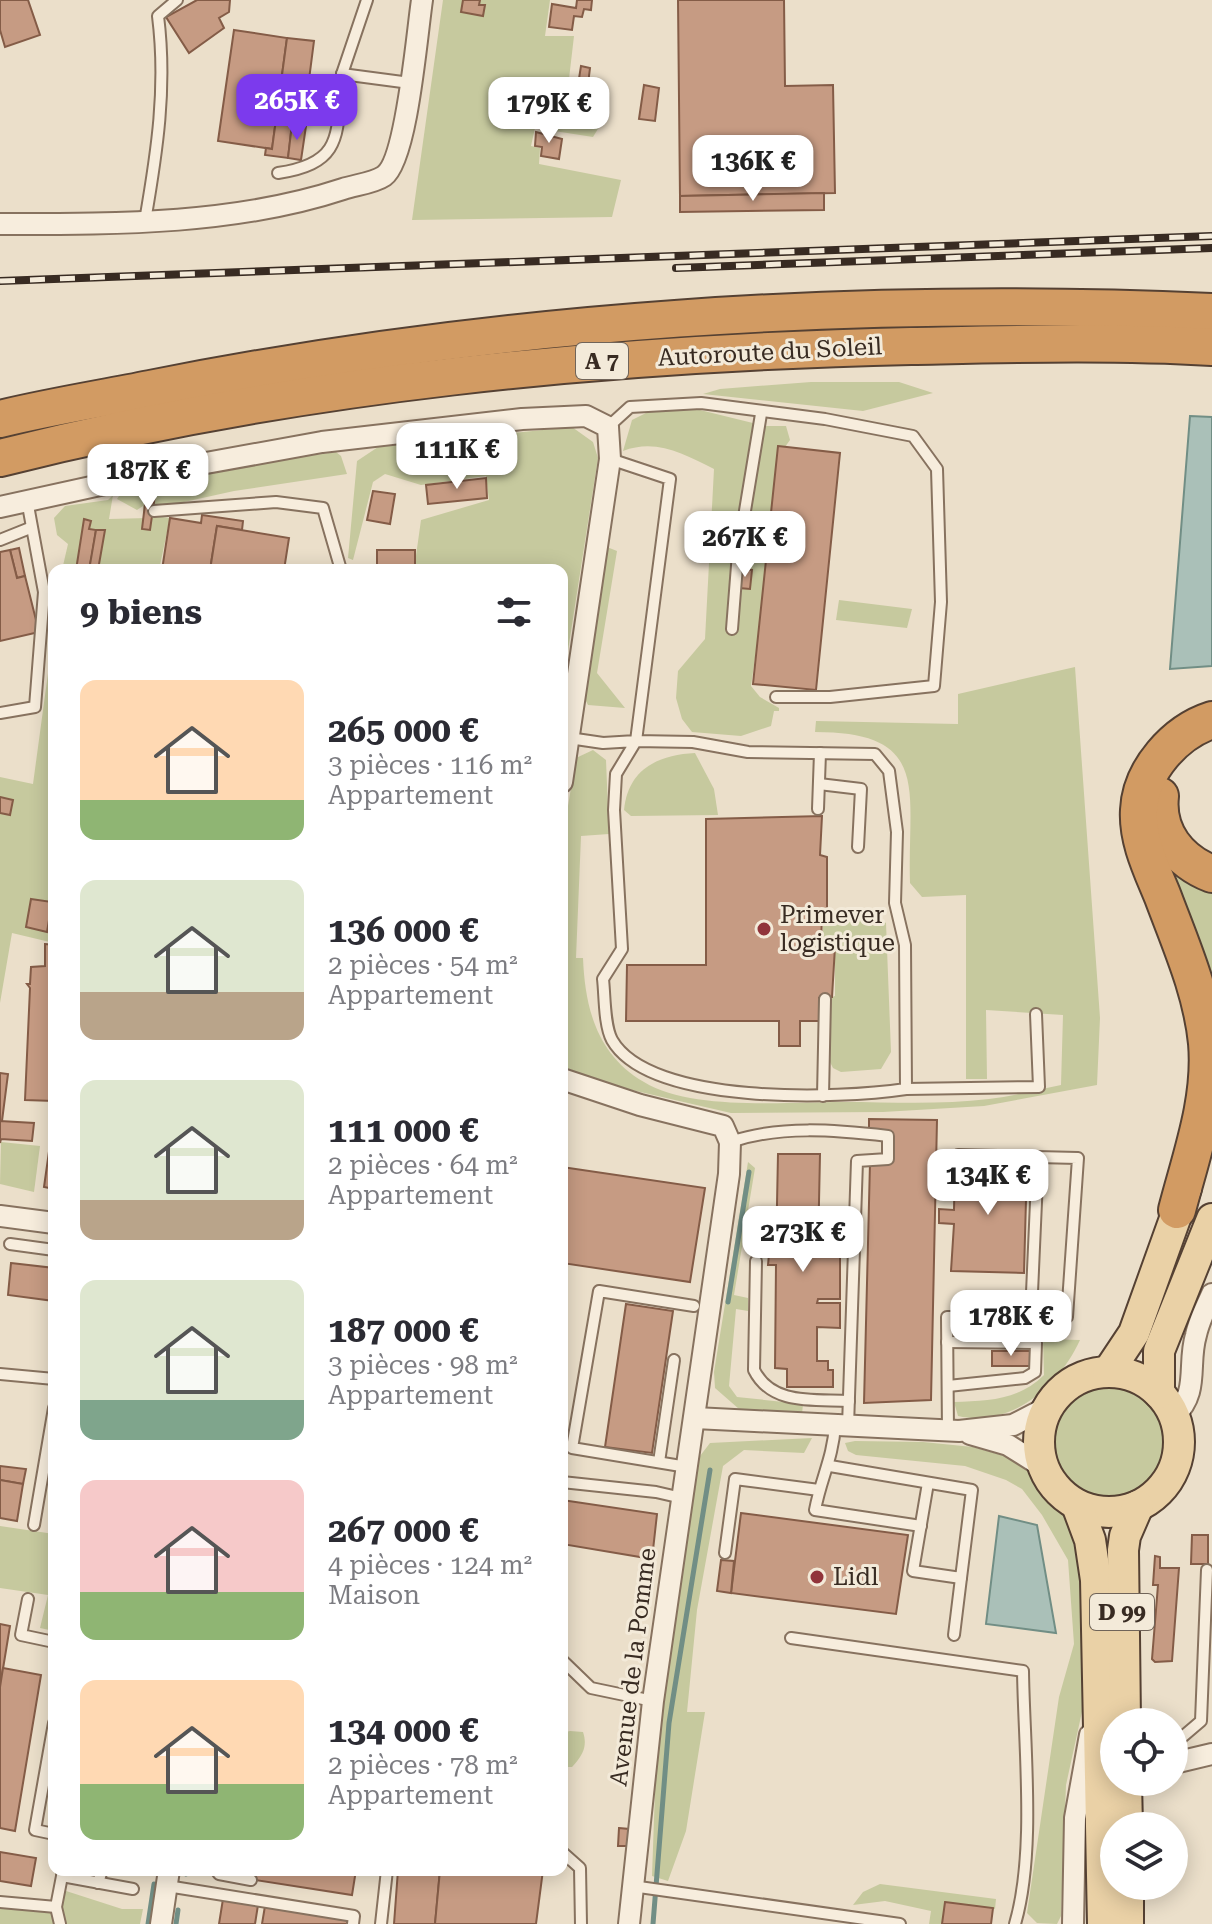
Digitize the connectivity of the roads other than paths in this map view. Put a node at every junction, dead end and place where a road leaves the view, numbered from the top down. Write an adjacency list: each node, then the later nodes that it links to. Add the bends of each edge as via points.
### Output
1 (177, 0): 7 (lane, via 158,16 161,132)
2 (367, 0): 4 (lane)
3 (422, 0): 5 (street)
4 (342, 74): 5 (lane); 6 (lane, via 330,149 307,169)
5 (410, 83): 7 (street, via 400,151 385,176 305,202)
6 (278, 173)
7 (145, 221): 8 (street)
8 (0, 224)
9 (1212, 312): 12 (highway, Autoroute du Soleil / A 7, via 924,310 611,325 254,368)
10 (1212, 347): 14 (highway, Autoroute du Soleil / A 7, via 842,348 617,360 273,401)
11 (761, 414): 13 (lane, via 701,403 630,407); 22 (lane, via 738,553); 23 (lane, via 825,419 913,436 937,469 941,602 934,686)
12 (0, 419)
13 (608, 427): 15 (street); 16 (street, via 586,416 428,428 263,452)
14 (0, 458)
15 (610, 459): 27 (street); 28 (lane, via 670,479)
16 (27, 500): 17 (street); 19 (lane)
17 (0, 507)
18 (154, 511): 21 (lane, via 276,502 323,508)
19 (30, 528): 20 (lane); 24 (lane, via 44,592 35,707)
20 (0, 540)
21 (339, 564)
22 (732, 629)
23 (776, 697)
24 (0, 713)
25 (1212, 720): 44 (highway, via 1176,740 1157,761 1144,784 1139,810 1142,839 1201,1001 1207,1045 1203,1110)
26 (1212, 736): 34 (highway, via 1167,773 1158,812 1170,842 1197,868)
27 (569, 738): 28 (lane); 29 (street)
28 (636, 741): 30 (lane); 39 (lane, via 616,774 622,949 603,979 611,1039 636,1064 681,1084)
29 (568, 744)
30 (820, 753): 31 (lane); 38 (lane, via 875,754 889,771 897,832 895,903 905,945)
31 (819, 784): 32 (lane); 33 (lane, via 861,789)
32 (818, 809)
33 (858, 847)
34 (1212, 874)
35 (825, 999): 39 (lane)
36 (1036, 1014): 38 (lane, via 1039,1087)
37 (568, 1081): 41 (street, via 723,1126)
38 (906, 1089): 39 (lane)
39 (823, 1096)
40 (1212, 1118): 44 (main road)
41 (730, 1142): 60 (lane, via 760,1132 888,1136 888,1159 857,1161); 63 (street, Avenue de la Pomme)
42 (958, 1155): 43 (lane)
43 (1038, 1157): 53 (lane); 53 (lane, via 1078,1158 1067,1317)
44 (1177, 1210): 56 (main road, via 1134,1333)
45 (0, 1216): 47 (street)
46 (1212, 1219): 61 (main road, via 1159,1351)
47 (48, 1222)
48 (10, 1244): 49 (lane)
49 (48, 1249)
50 (756, 1261): 60 (lane, via 754,1370 759,1382 783,1398)
51 (1212, 1294): 61 (street, via 1195,1336 1193,1384 1185,1407)
52 (694, 1306): 67 (lane, via 599,1291 572,1448)
53 (1031, 1315): 54 (lane, via 947,1317)
54 (947, 1342): 59 (lane); 59 (lane, via 1036,1343 1035,1372 1025,1378)
55 (674, 1360): 67 (lane)
56 (1108, 1372): 61 (main road, via 1130,1375); 62 (main road, via 1076,1380)
57 (0, 1374): 58 (lane)
58 (48, 1378)
59 (948, 1386): 65 (lane)
60 (849, 1401): 64 (lane)
61 (1166, 1405): 76 (main road, via 1179,1439 1176,1462 1165,1483)
62 (1048, 1407): 65 (street, via 1013,1425); 70 (main road, via 1038,1443)
63 (695, 1418): 64 (street); 69 (street, Avenue de la Pomme)
64 (842, 1426): 65 (street); 68 (lane)
65 (954, 1431): 70 (street, via 1008,1445)
66 (48, 1443): 77 (lane)
67 (659, 1462): 69 (lane)
68 (830, 1466): 72 (lane); 73 (lane, via 821,1474)
69 (687, 1467): 74 (street, Avenue de la Pomme)
70 (1043, 1467): 75 (main road, via 1056,1489)
71 (568, 1483): 74 (lane)
72 (928, 1483): 78 (lane); 81 (lane, via 972,1490)
73 (819, 1490): 78 (lane, via 815,1510); 79 (lane, via 735,1479)
74 (682, 1498): 88 (street, Avenue de la Pomme)
75 (1077, 1505): 76 (main road, via 1107,1512); 87 (main road, D 99, via 1094,1560)
76 (1138, 1506): 89 (main road, D 99, via 1123,1550)
77 (34, 1525)
78 (921, 1526): 81 (lane, via 913,1571)
79 (725, 1553)
80 (1207, 1570): 90 (lane, via 1201,1721)
81 (961, 1578): 83 (lane)
82 (28, 1599): 85 (lane, via 21,1635)
83 (954, 1635)
84 (791, 1638): 116 (lane, via 1023,1671 1025,1838)
85 (48, 1641)
86 (568, 1666): 88 (lane, via 591,1688)
87 (1099, 1696): 117 (street, via 1078,1786); 118 (main road, D 99)
88 (653, 1701): 104 (street, Avenue de la Pomme)
89 (1125, 1708)
90 (1188, 1732)
91 (1212, 1754): 93 (street)
92 (48, 1757): 94 (lane, via 35,1830)
93 (1188, 1760)
94 (48, 1833)
95 (568, 1857): 113 (lane, via 580,1868)
96 (61, 1876): 108 (lane)
97 (73, 1876): 103 (lane)
98 (100, 1876): 103 (lane)
99 (230, 1876): 102 (lane)
100 (386, 1876): 112 (lane)
101 (168, 1878): 110 (street); 111 (lane, via 354,1916)
102 (251, 1880)
103 (98, 1883): 105 (lane)
104 (632, 1886): 114 (street, Avenue de la Pomme); 115 (lane)
105 (133, 1889)
106 (1128, 1900): 119 (main road)
107 (0, 1902): 108 (lane)
108 (56, 1907): 109 (lane)
109 (60, 1924)
110 (161, 1924)
111 (353, 1924)
112 (381, 1924)
113 (581, 1924)
114 (629, 1924)
115 (900, 1924)
116 (1015, 1924)
117 (1073, 1924)
118 (1103, 1924)
119 (1128, 1924)

